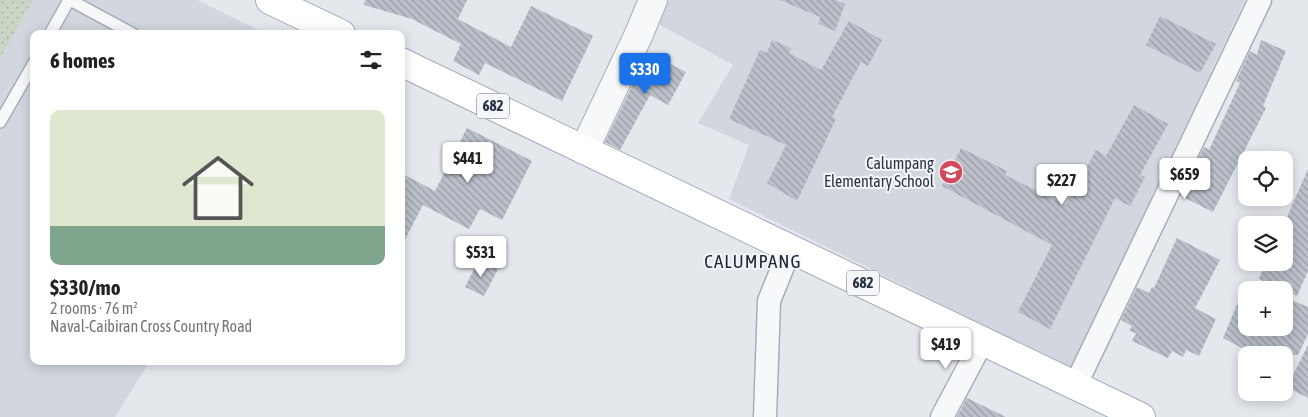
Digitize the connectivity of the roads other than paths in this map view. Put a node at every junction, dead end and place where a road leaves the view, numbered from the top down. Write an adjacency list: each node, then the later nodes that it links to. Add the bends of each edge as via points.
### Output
1 (70, 0): 5 (lane); 6 (lane)
2 (270, 0): 7 (main road)
3 (653, 0): 11 (street)
4 (1260, 0): 14 (street)
5 (52, 30)
6 (125, 30)
7 (333, 30)
8 (405, 64): 11 (main road, 682)
9 (30, 70): 10 (lane)
10 (0, 122)
11 (584, 150): 12 (main road, 682)
12 (790, 249): 13 (main road, 682); 15 (street, via 769,301)
13 (983, 340): 14 (main road, 682); 16 (street)
14 (1076, 384): 17 (main road, 682)
15 (764, 417)
16 (942, 417)
17 (1141, 417)

